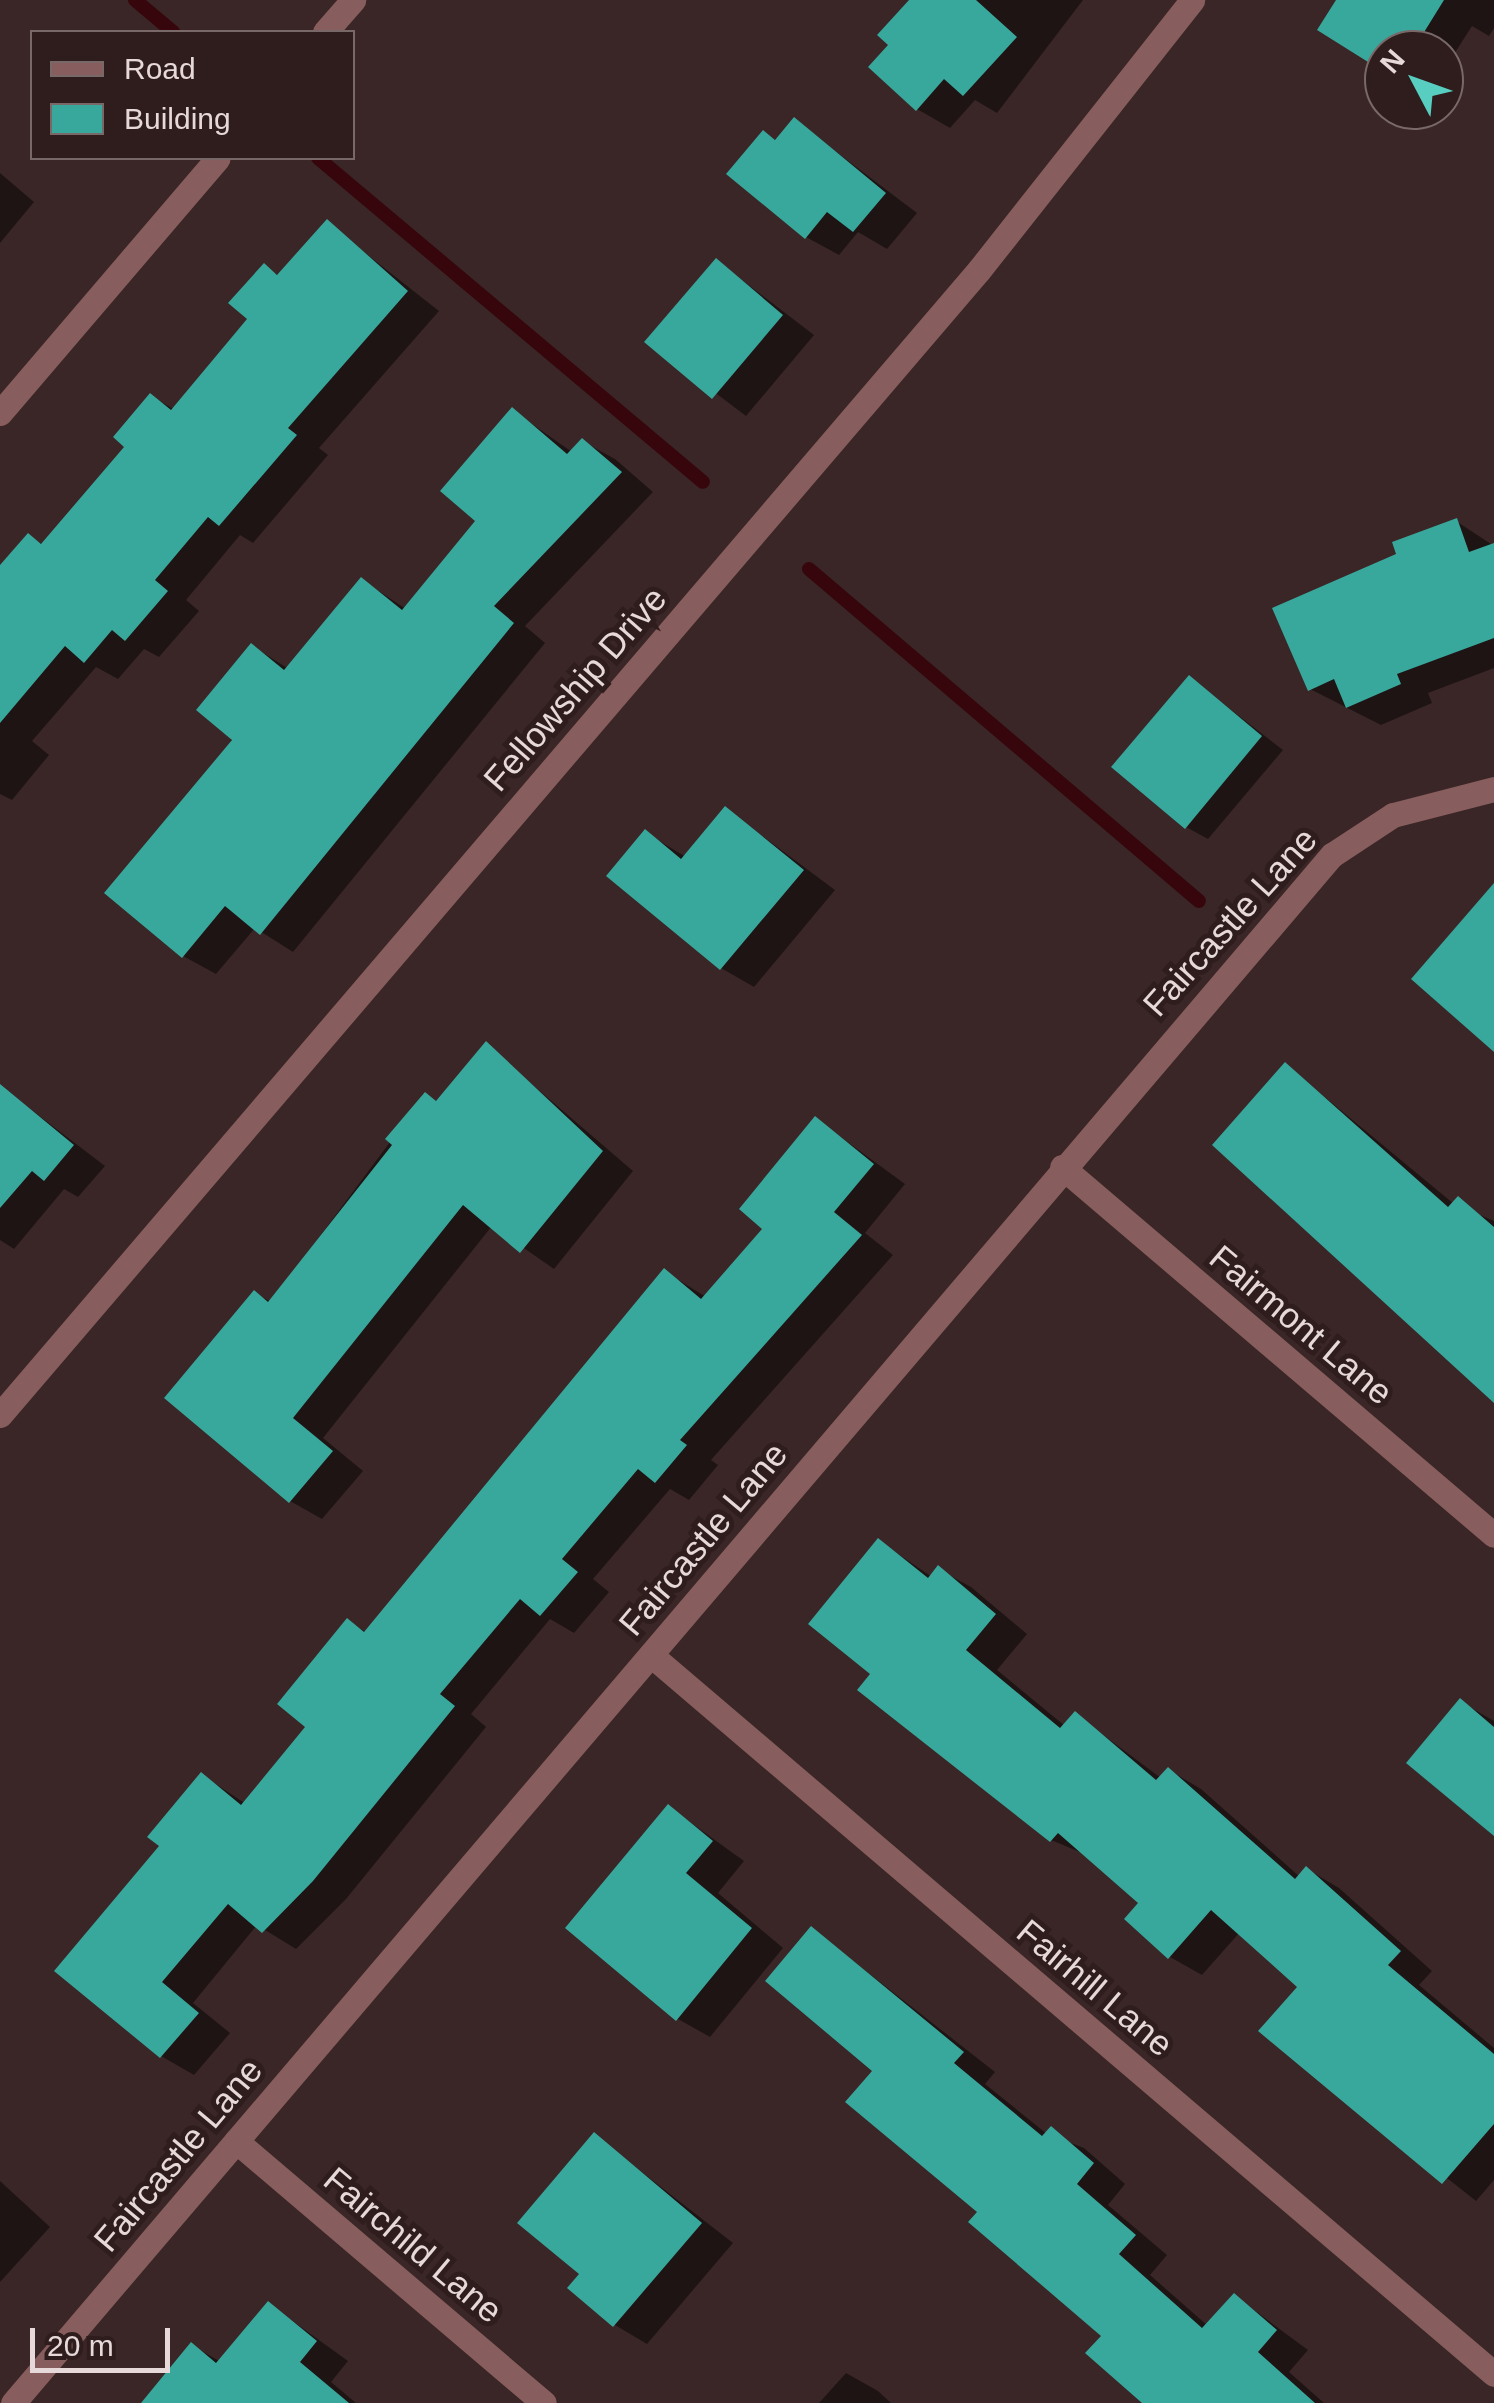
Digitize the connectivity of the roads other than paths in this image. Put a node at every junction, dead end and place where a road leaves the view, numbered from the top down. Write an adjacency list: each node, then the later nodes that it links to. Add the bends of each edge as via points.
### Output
1 (353, 0): 3 (street)
2 (1192, 0): 8 (street, Fellowship Drive, via 990,256)
3 (327, 30)
4 (216, 160): 5 (street)
5 (0, 414)
6 (1494, 789): 7 (street, Faircastle Lane, via 1393,815 1332,855)
7 (1062, 1167): 9 (street, Fairmont Lane); 10 (street, Faircastle Lane)
8 (0, 1415)
9 (1494, 1535)
10 (652, 1655): 11 (street, Faircastle Lane); 12 (street, Fairhill Lane)
11 (236, 2141): 13 (street, Faircastle Lane); 14 (street, Fairchild Lane)
12 (1494, 2374)
13 (13, 2403)
14 (544, 2403)

